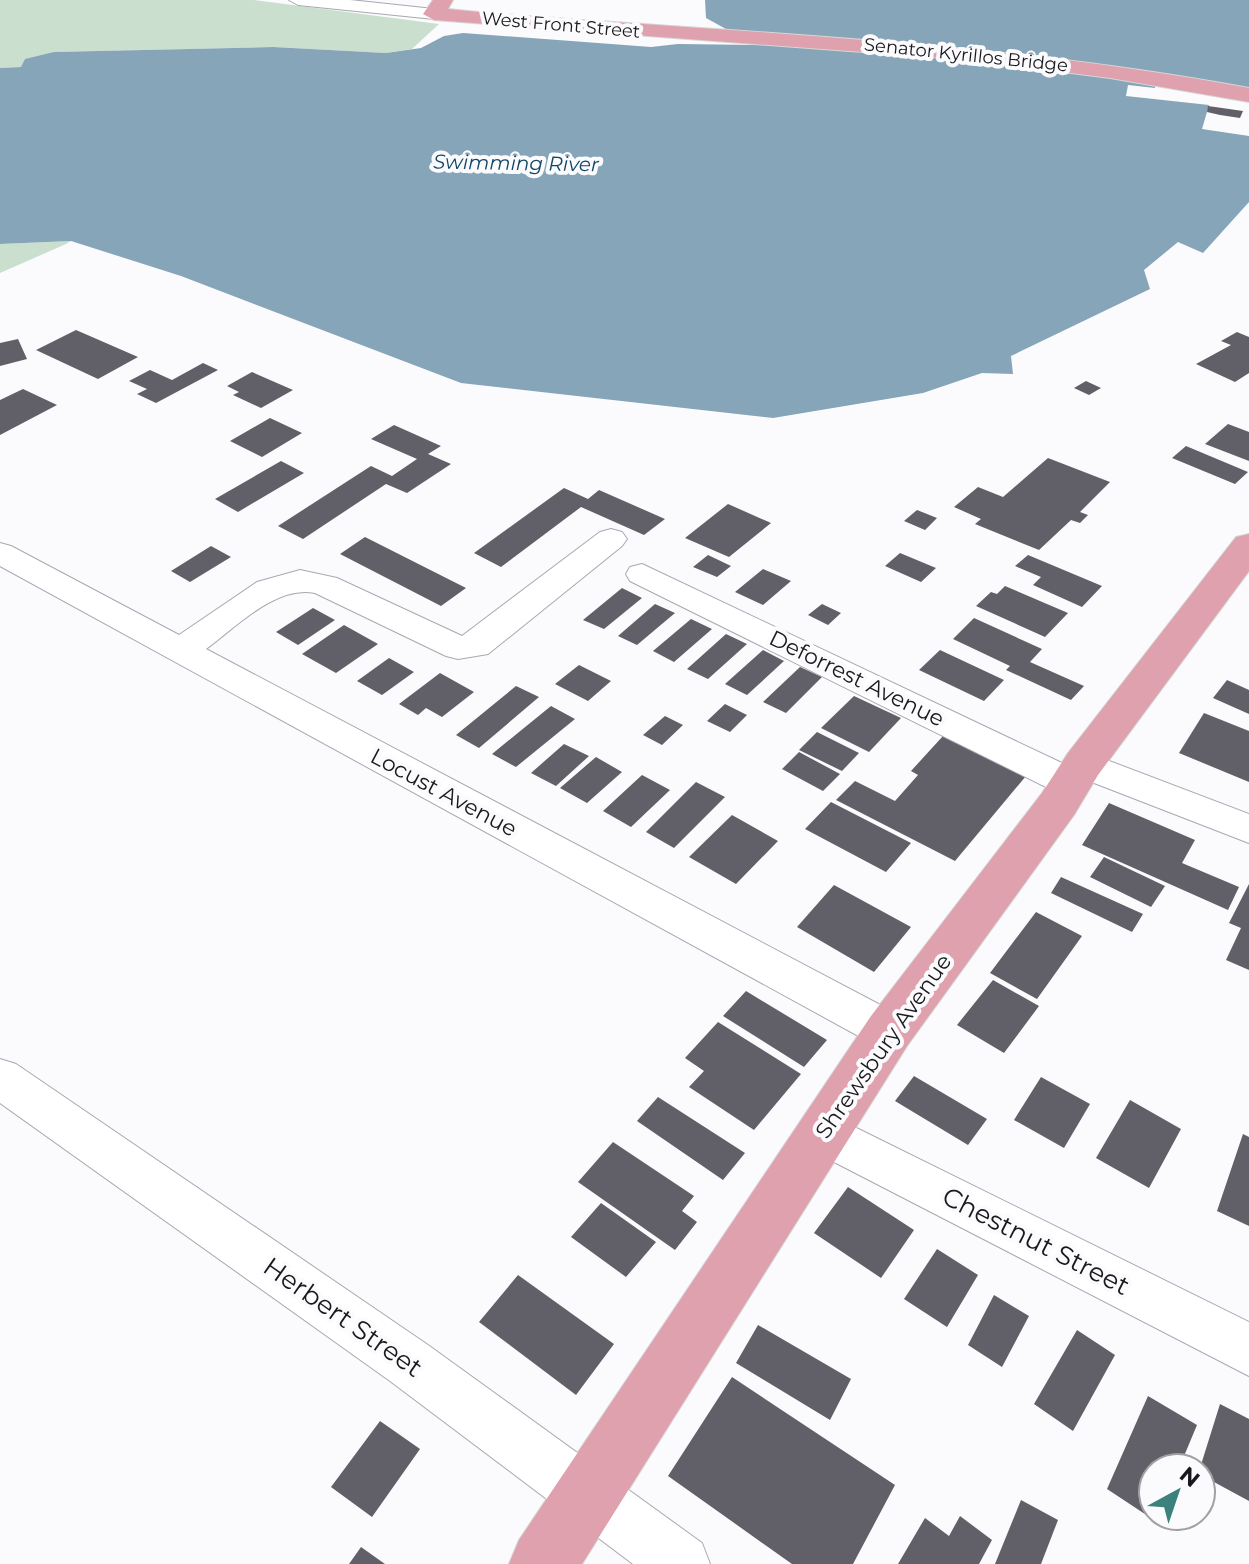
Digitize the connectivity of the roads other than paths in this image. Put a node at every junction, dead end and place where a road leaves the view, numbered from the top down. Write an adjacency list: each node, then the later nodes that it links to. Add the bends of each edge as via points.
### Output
1 (298, 0): 2 (street, West Front Street)
2 (439, 7): 3 (main road, West Front Street)
3 (681, 34): 4 (main road, Senator Kyrillos Bridge, via 975,54)
4 (1249, 95)
5 (611, 539): 9 (street, via 476,646 458,648 325,585 300,580 269,589)
6 (1249, 545): 10 (main road, Shrewsbury Avenue)
7 (9, 569): 9 (street, Locust Avenue)
8 (642, 574): 10 (street, Deforrest Avenue)
9 (181, 650): 12 (street, Locust Avenue)
10 (1077, 774): 11 (street, Deforrest Avenue); 12 (main road, Shrewsbury Avenue)
11 (1249, 829)
12 (889, 1031): 14 (main road, Shrewsbury Avenue)
13 (0, 1078): 16 (street, Herbert Street)
14 (822, 1132): 15 (street, Chestnut Street); 16 (main road, Shrewsbury Avenue)
15 (1249, 1350)
16 (587, 1494): 17 (main road, Shrewsbury Avenue); 18 (street, Herbert Street)
17 (543, 1564)
18 (681, 1564)

